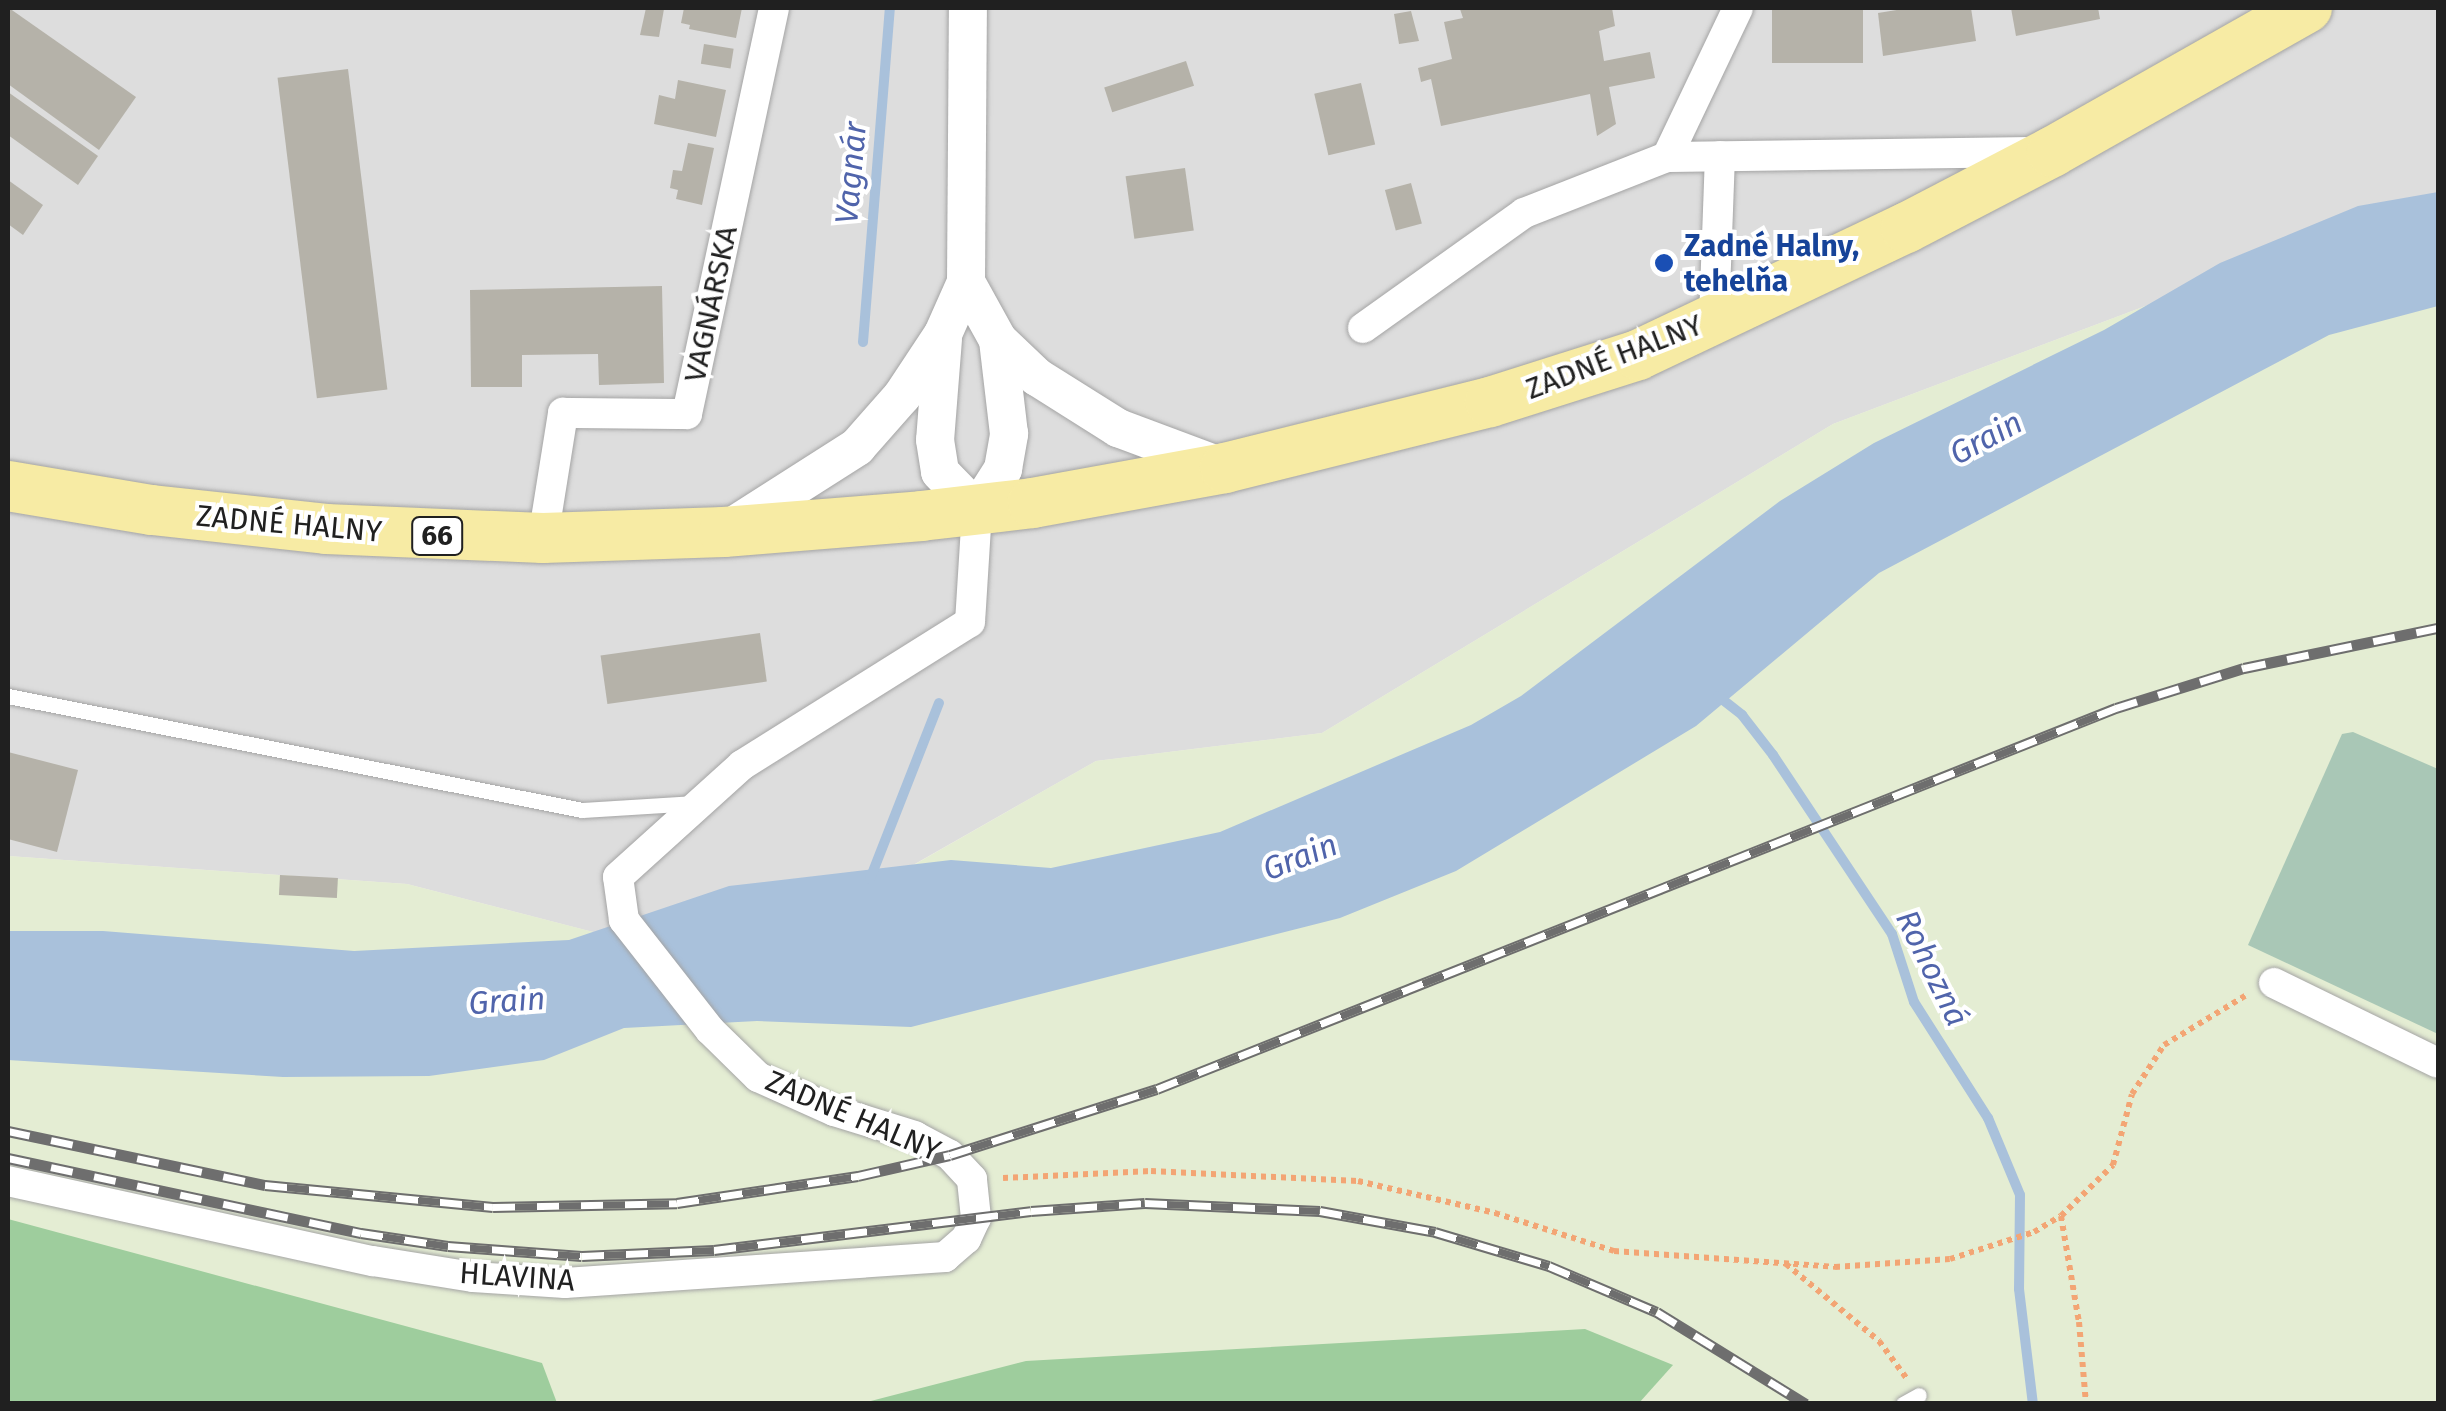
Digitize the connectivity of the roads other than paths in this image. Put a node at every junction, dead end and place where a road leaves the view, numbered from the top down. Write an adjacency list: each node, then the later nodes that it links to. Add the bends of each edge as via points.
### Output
1 (774, 8): 17 (street, VAGNÁRSKA, via 688,414 564,413)
2 (968, 8): 8 (street)
3 (1738, 8): 7 (street)
4 (2306, 8): 5 (main road, ZADNÉ HALNY / 66)
5 (2052, 152): 6 (street); 9 (main road, ZADNÉ HALNY / 66)
6 (1720, 156): 7 (street); 9 (street)
7 (1667, 157): 10 (street, via 1524,213)
8 (966, 282): 11 (street); 12 (street)
9 (1714, 320): 13 (main road, ZADNÉ HALNY / 66, via 1638,355 1490,402)
10 (1363, 328)
11 (943, 334): 15 (street, via 935,440 940,472); 16 (street, via 857,448)
12 (998, 340): 13 (street, via 1036,377 1118,428); 15 (street, via 1009,434 1004,469)
13 (1225, 468): 15 (main road, ZADNÉ HALNY / 66)
14 (8, 486): 17 (main road, ZADNÉ HALNY / 66, via 308,528)
15 (978, 510): 16 (main road, ZADNÉ HALNY / 66); 19 (street, ZADNÉ HALNY, via 970,622 742,765)
16 (724, 532): 17 (main road, ZADNÉ HALNY / 66)
17 (543, 538)
18 (8, 696): 19 (lane, via 582,810)
19 (700, 802): 22 (street, ZADNÉ HALNY, via 618,877 624,920 710,1030 758,1076 834,1111 915,1136 950,1155)
20 (2274, 983): 21 (street)
21 (2438, 1063)
22 (972, 1179): 23 (street, HLAVINA, via 976,1218 945,1258 565,1283 373,1261)
23 (8, 1181)

